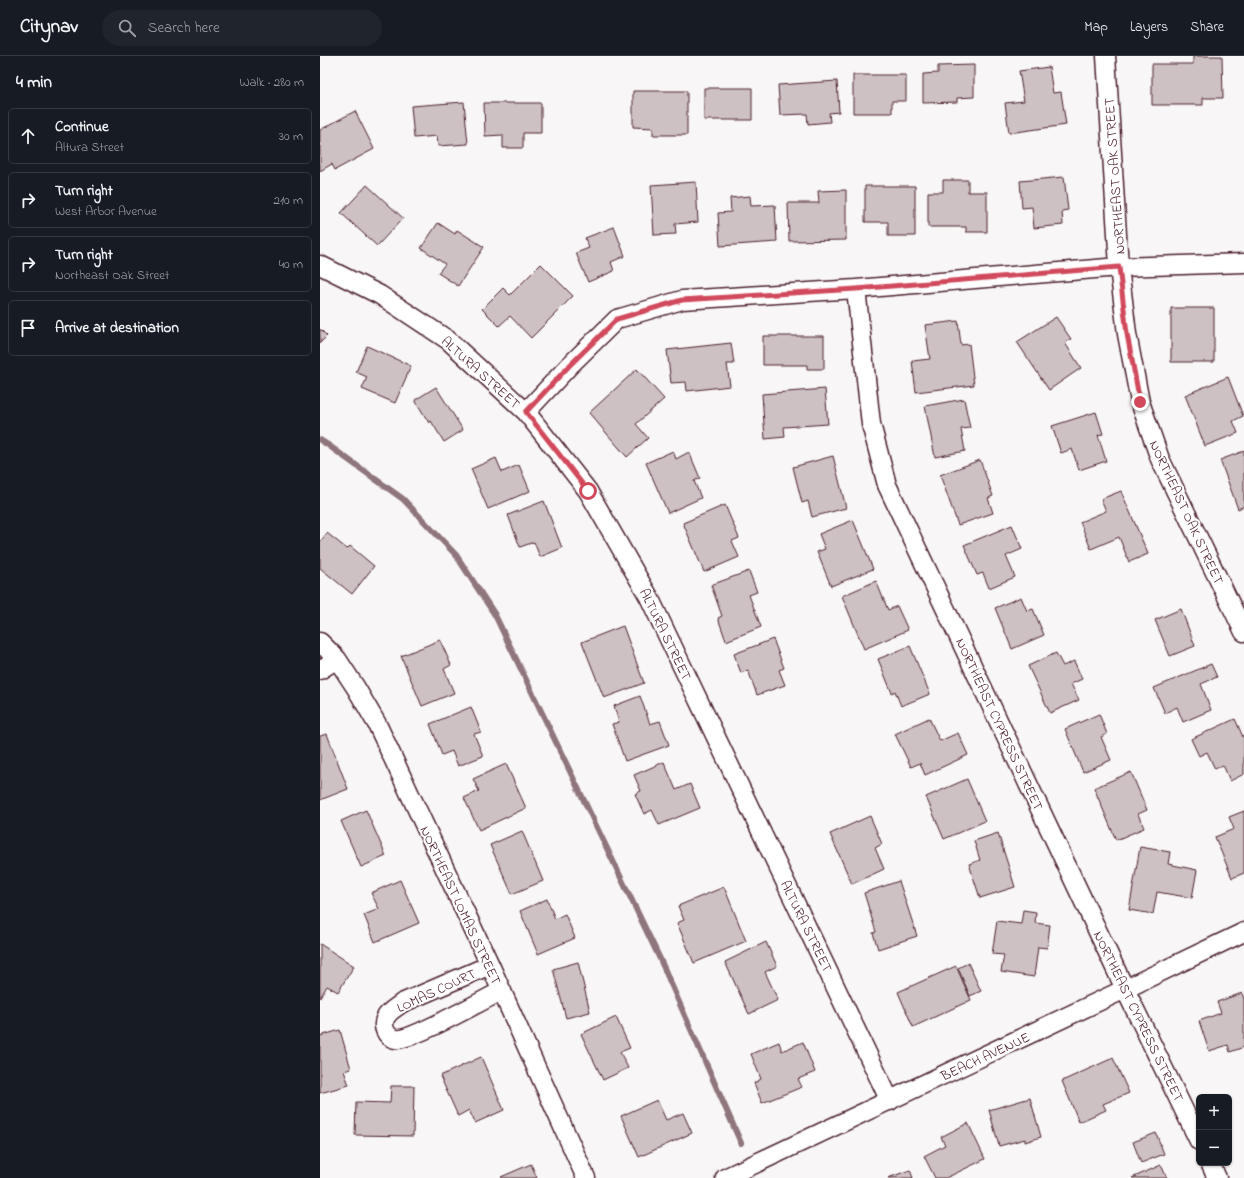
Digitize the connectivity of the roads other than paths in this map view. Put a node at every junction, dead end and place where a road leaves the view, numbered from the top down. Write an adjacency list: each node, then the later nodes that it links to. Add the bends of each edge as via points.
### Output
1 (1106, 56): 4 (street, NORTHEAST OAK STREET)
2 (1244, 263): 4 (street)
3 (320, 265): 6 (street, ALTURA STREET, via 380,295 448,340)
4 (1119, 267): 5 (street); 7 (street, NORTHEAST OAK STREET, via 1127,334 1140,402 1160,459)
5 (856, 289): 6 (street, via 682,300 617,319); 14 (street, NORTHEAST CYPRESS STREET, via 871,424 887,485)
6 (526, 412): 15 (street, ALTURA STREET, via 588,491 650,597)
7 (1244, 632)
8 (320, 642): 9 (street, NORTHEAST LOMAS STREET)
9 (337, 659): 10 (street); 12 (street, NORTHEAST LOMAS STREET, via 377,724)
10 (320, 670)
11 (1244, 932): 14 (street, BEACH AVENUE)
12 (490, 965): 13 (street, NORTHEAST LOMAS STREET); 13 (street, LOMAS COURT, via 402,1003 386,1017 385,1031 397,1040 405,1038)
13 (502, 990): 18 (street, NORTHEAST LOMAS STREET)
14 (1125, 990): 15 (street, BEACH AVENUE); 16 (street, NORTHEAST CYPRESS STREET)
15 (890, 1101): 19 (street, BEACH AVENUE)
16 (1196, 1135)
17 (1211, 1166): 20 (street)
18 (586, 1178)
19 (725, 1178)
20 (1217, 1178)

